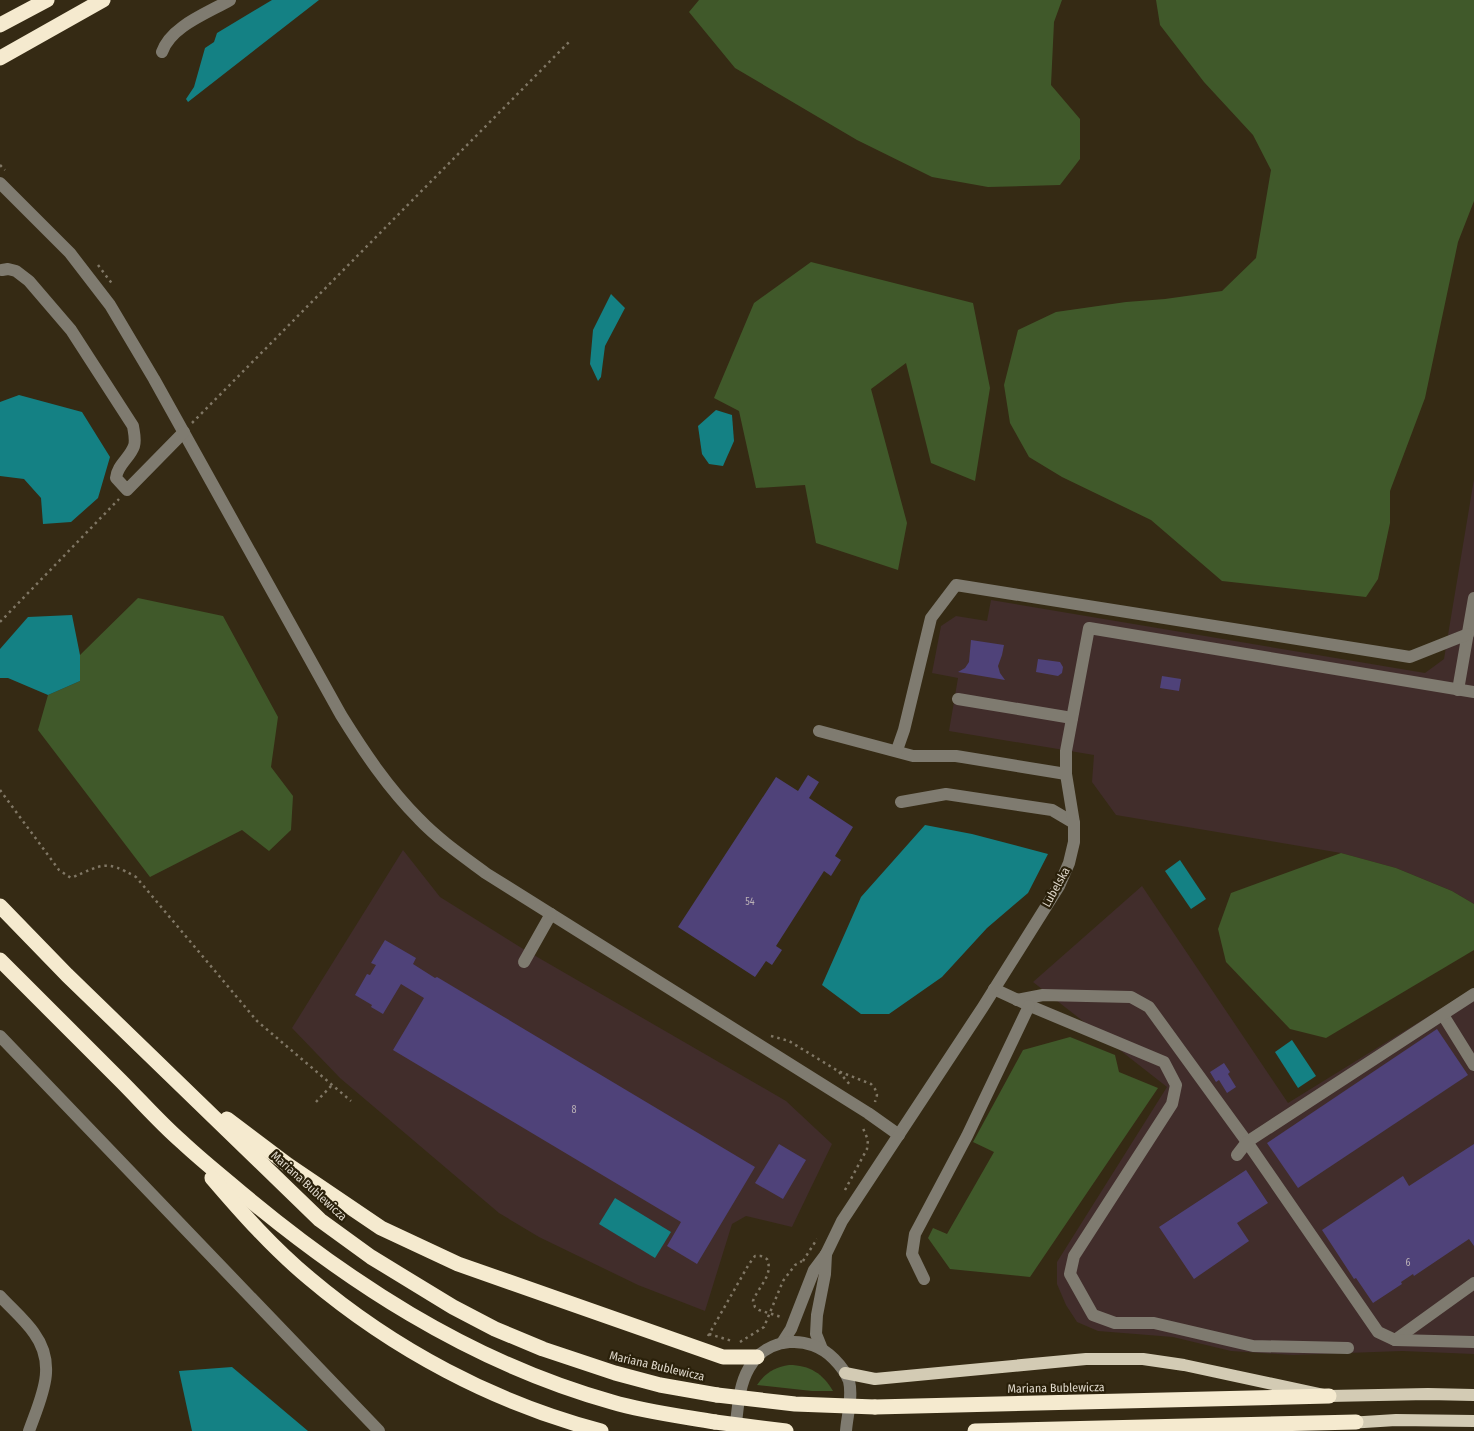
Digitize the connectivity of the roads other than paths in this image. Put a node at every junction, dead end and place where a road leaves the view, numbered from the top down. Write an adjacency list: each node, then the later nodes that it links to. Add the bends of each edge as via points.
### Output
1 (48, 0): 4 (highway)
2 (103, 0): 6 (highway)
3 (230, 0): 5 (street, via 175,32)
4 (0, 25)
5 (162, 52)
6 (0, 58)
7 (4, 177): 9 (street, via 90,276)
8 (2, 270): 9 (street, via 16,271 29,281 71,330 133,426 134,447 116,471 116,478 127,490)
9 (184, 432): 22 (street, via 367,757 403,802 440,839 487,874)
10 (1474, 598): 11 (street)
11 (1468, 634): 12 (street); 17 (street, via 1410,656 956,585 931,618)
12 (1458, 690): 13 (street); 15 (street, Lubelska, via 1089,628)
13 (1474, 692)
14 (958, 699): 15 (street)
15 (1072, 718): 18 (street, Lubelska)
16 (819, 731): 17 (street)
17 (897, 750): 18 (street, via 913,756 956,756)
18 (1066, 774): 20 (street, Lubelska)
19 (902, 802): 20 (street, via 946,794 1052,810)
20 (1074, 823): 25 (street, Lubelska, via 1074,842 1059,886)
21 (0, 906): 32 (highway, Mariana Bublewicza)
22 (551, 914): 24 (street); 33 (street, via 870,1109)
23 (0, 960): 34 (highway)
24 (524, 962)
25 (994, 989): 27 (street); 33 (street, Lubelska)
26 (1474, 994): 29 (street)
27 (1017, 1000): 28 (street); 35 (street, via 1043,995 1131,997 1150,1008)
28 (1029, 1006): 38 (street, via 967,1136 915,1234 912,1254); 44 (street, via 1164,1062 1176,1085 1172,1104 1074,1256 1070,1274 1092,1315 1115,1323 1154,1323 1253,1346)
29 (1443, 1015): 31 (street); 35 (street)
30 (0, 1036): 53 (street)
31 (1474, 1064)
32 (171, 1077): 46 (highway, via 288,1165 382,1228 458,1264 723,1357); 49 (highway, Mariana Bublewicza, bridge, via 320,1220 371,1257 495,1329 615,1373 717,1395 795,1404 875,1407)
33 (899, 1135): 37 (street, Lubelska, via 842,1222)
34 (181, 1142): 54 (highway, via 244,1216 307,1277 387,1337 492,1393); 56 (highway, bridge, via 266,1214 388,1301 514,1368 612,1402 655,1412)
35 (1247, 1142): 36 (street); 41 (street, via 1378,1332)
36 (1237, 1155)
37 (826, 1254): 43 (street, via 814,1270 791,1329); 45 (street, via 816,1334)
38 (924, 1280)
39 (1474, 1282): 41 (street)
40 (0, 1296): 52 (street, via 34,1332 45,1358 44,1390)
41 (1395, 1340): 42 (street)
42 (1474, 1342)
43 (782, 1343): 45 (street, via 799,1341); 46 (street)
44 (1348, 1348)
45 (822, 1349): 47 (street)
46 (758, 1357): 55 (street, via 750,1366 742,1386)
47 (845, 1373): 49 (main road, via 875,1379 1086,1359 1143,1359); 57 (street, via 849,1389)
48 (1474, 1395): 49 (main road, Mariana Bublewicza)
49 (1328, 1396)
50 (1474, 1421): 51 (main road)
51 (1356, 1422): 58 (highway); 59 (main road)
52 (29, 1431)
53 (379, 1431)
54 (601, 1431)
55 (735, 1431)
56 (786, 1431)
57 (846, 1431)
58 (975, 1431)
59 (1312, 1431)

